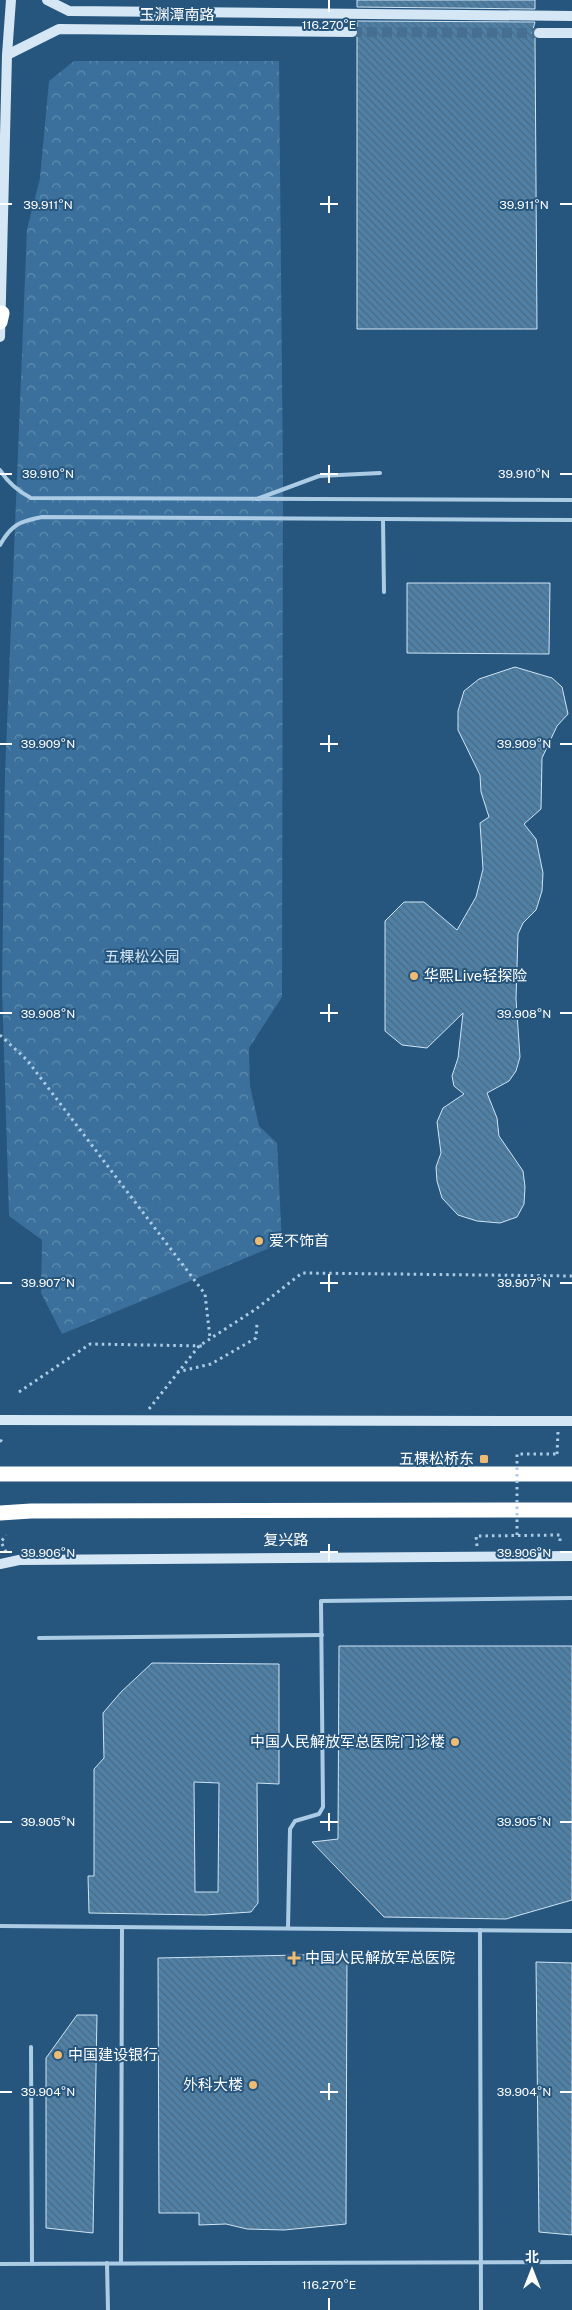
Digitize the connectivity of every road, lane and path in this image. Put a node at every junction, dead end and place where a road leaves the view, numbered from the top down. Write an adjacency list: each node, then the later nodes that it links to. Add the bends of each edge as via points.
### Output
1 (11, 0): 7 (street)
2 (47, 0): 3 (street, 玉渊潭南路, via 69,11)
3 (572, 16)
4 (352, 32): 7 (street, 玉渊潭南路, via 59,29)
5 (539, 33): 6 (street)
6 (572, 33)
7 (7, 55): 8 (street)
8 (1, 318): 9 (street)
9 (0, 337)
10 (0, 470): 12 (lane, via 20,492 32,498)
11 (380, 473): 12 (lane, via 319,476)
12 (254, 500): 13 (lane)
13 (572, 500)
14 (383, 520): 15 (lane); 16 (lane, via 42,516 21,521 6,533); 17 (lane)
15 (572, 520)
16 (0, 545)
17 (384, 592)
18 (0, 1036): 21 (path, via 27,1060 205,1294)
19 (572, 1276): 21 (path, via 302,1273 256,1309)
20 (256, 1324): 24 (path, via 256,1338 211,1364)
21 (210, 1338): 22 (path)
22 (199, 1346): 23 (path); 24 (path); 25 (path, via 90,1344)
23 (204, 1346)
24 (176, 1372): 27 (path)
25 (19, 1392)
26 (0, 1420): 27 (street)
27 (141, 1420): 28 (street)
28 (558, 1421): 29 (street); 37 (path, bridge, via 557,1454 517,1454)
29 (572, 1422)
30 (0, 1440): 31 (path)
31 (5, 1444)
32 (0, 1474): 33 (highway)
33 (572, 1474)
34 (572, 1510): 35 (highway, 复兴路, via 31,1511)
35 (0, 1514)
36 (6, 1535): 40 (path, via 1,1542)
37 (517, 1535): 38 (path); 39 (path)
38 (560, 1535)
39 (476, 1536)
40 (6, 1552)
41 (572, 1556): 42 (street, 复兴路, via 19,1560)
42 (0, 1564)
43 (572, 1598): 44 (lane, via 321,1601)
44 (322, 1635): 45 (lane); 48 (lane, via 323,1808 319,1814 295,1821 290,1828)
45 (39, 1638)
46 (0, 1926): 47 (lane)
47 (122, 1927): 48 (lane); 55 (lane)
48 (288, 1928): 49 (lane)
49 (480, 1930): 50 (lane); 52 (lane)
50 (572, 1931)
51 (32, 2047): 57 (lane)
52 (481, 2262): 53 (lane); 55 (lane); 59 (lane)
53 (572, 2262)
54 (108, 2263): 55 (lane); 57 (lane); 58 (lane)
55 (121, 2263)
56 (0, 2264): 57 (lane)
57 (32, 2264)
58 (108, 2310)
59 (481, 2310)

